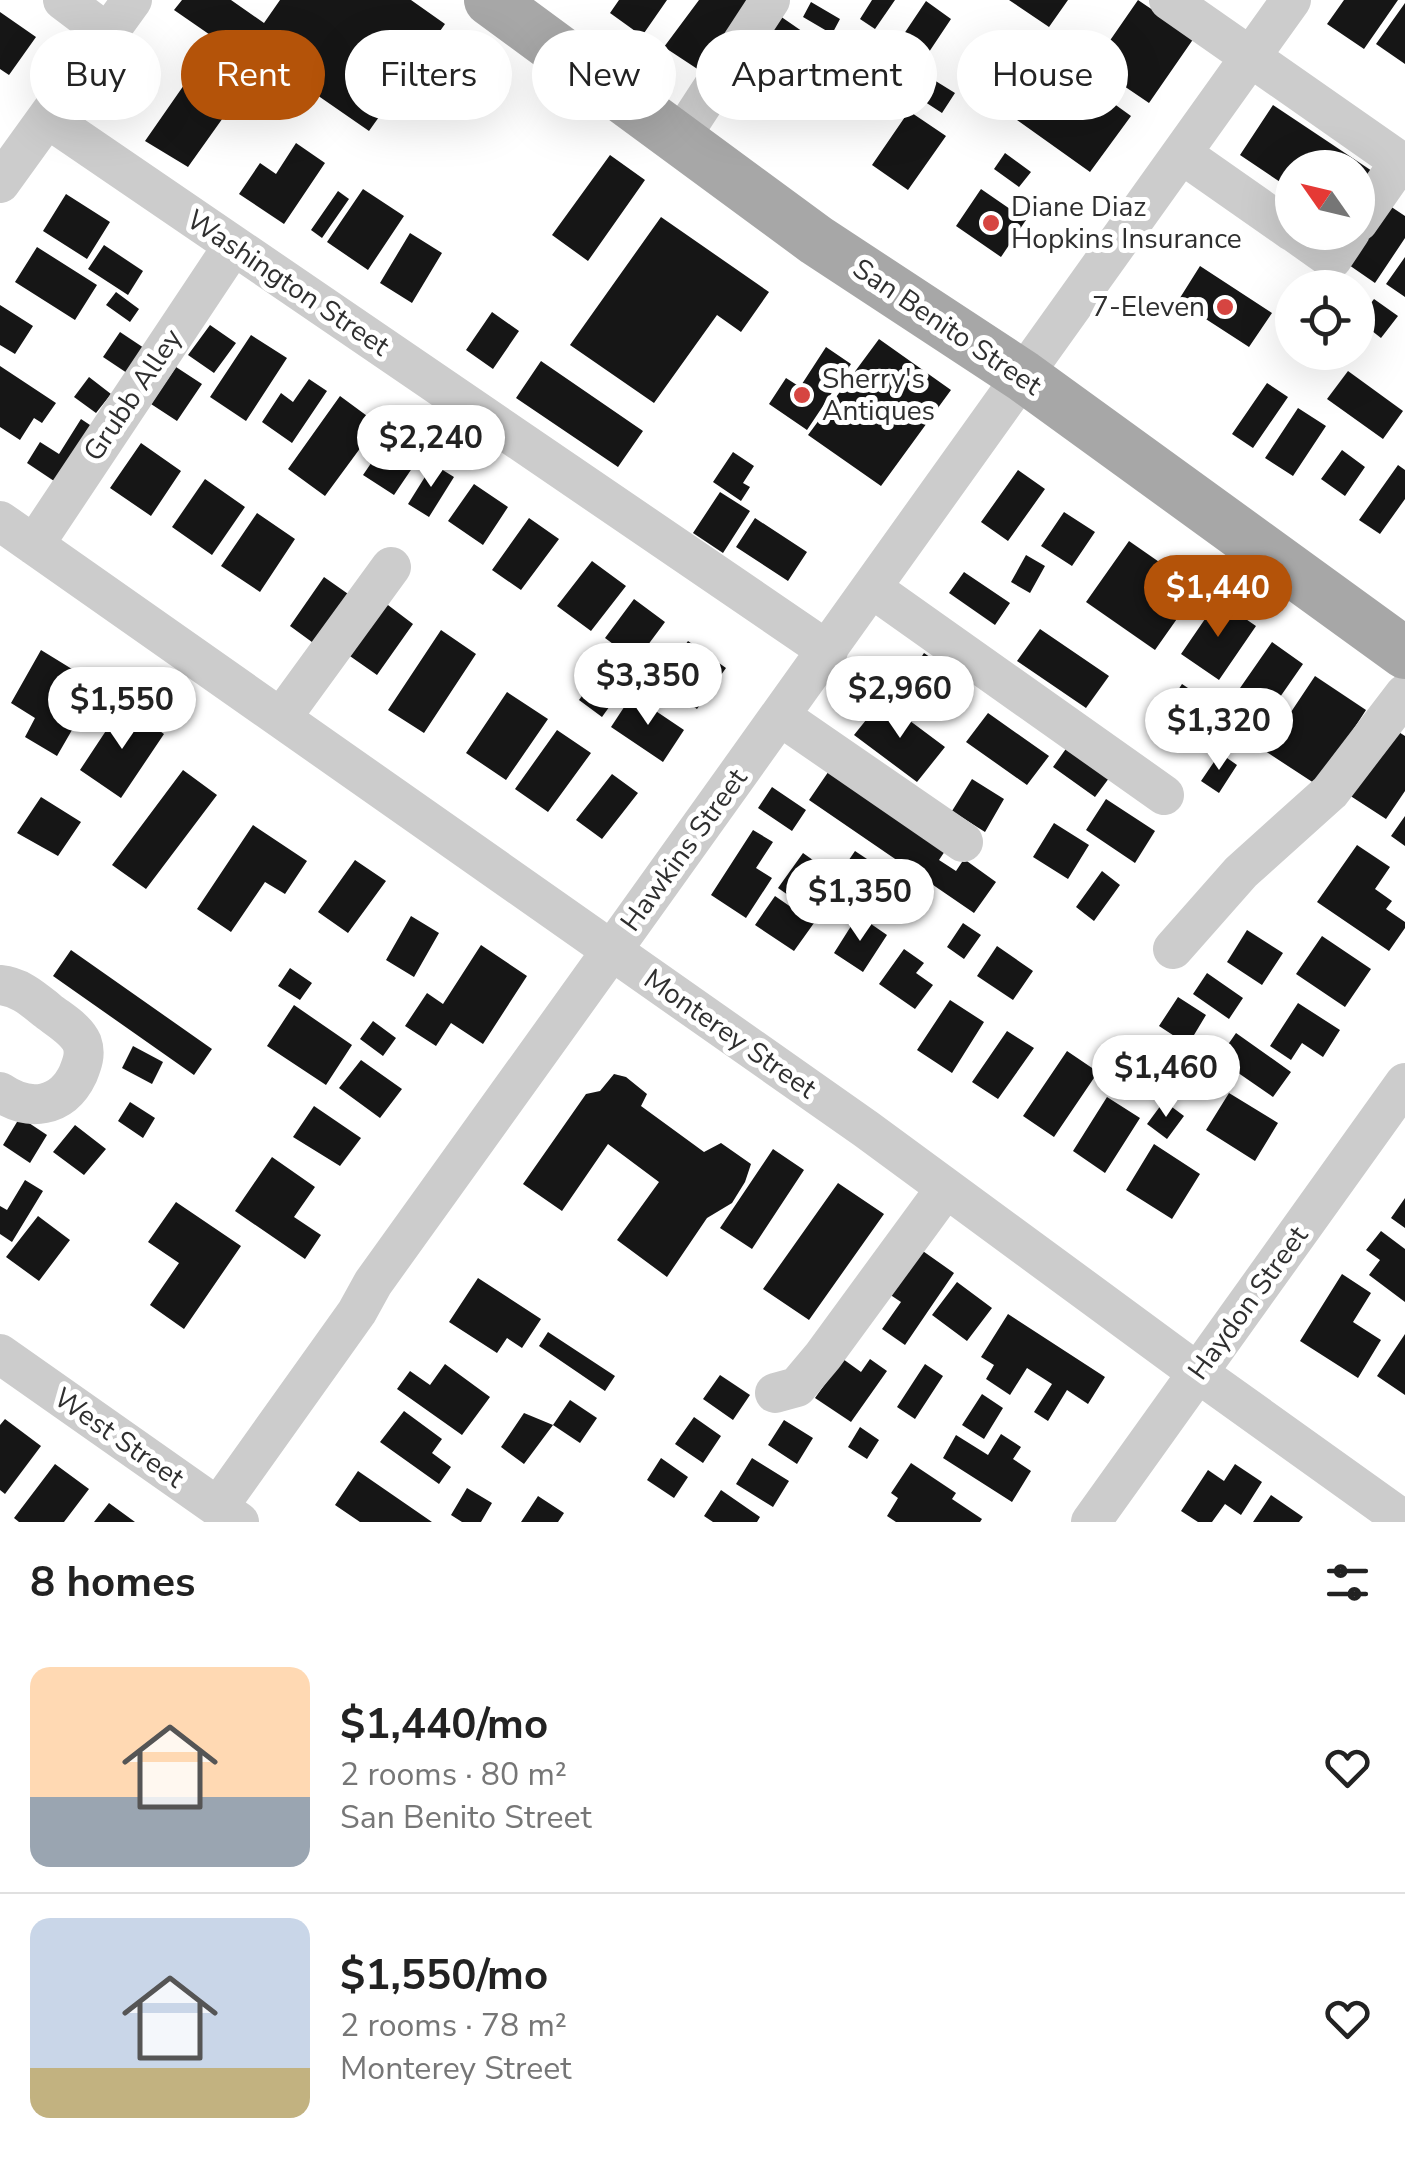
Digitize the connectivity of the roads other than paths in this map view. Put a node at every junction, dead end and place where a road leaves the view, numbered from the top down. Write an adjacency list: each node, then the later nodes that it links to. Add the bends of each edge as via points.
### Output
1 (63, 0): 7 (street)
2 (132, 0): 8 (street)
3 (490, 0): 12 (main road, San Benito Street)
4 (770, 0): 12 (street)
5 (1169, 0): 9 (street)
6 (1291, 0): 9 (street, Hawkins Street)
7 (103, 30)
8 (111, 30)
9 (1250, 56): 13 (street, Hawkins Street); 14 (street)
10 (45, 120): 15 (street)
11 (49, 120): 18 (street, Washington Street)
12 (678, 142): 21 (main road, San Benito Street)
13 (1182, 154): 17 (street); 21 (street, Hawkins Street)
14 (1402, 164): 16 (street)
15 (0, 184)
16 (1375, 200)
17 (1275, 219)
18 (233, 246): 23 (street, Grubb Alley); 26 (street, Washington Street)
19 (1319, 250): 20 (street, via 1332,259)
20 (1338, 250)
21 (1023, 376): 25 (street, Hawkins Street); 27 (main road, San Benito Street)
22 (0, 521): 23 (street, Monterey Street)
23 (34, 544): 30 (street, Monterey Street)
24 (391, 567): 30 (street)
25 (873, 589): 26 (street, Hawkins Street); 31 (street)
26 (828, 651): 29 (street, Hawkins Street)
27 (1405, 653)
28 (1405, 694): 33 (street, via 1330,792 1241,872)
29 (780, 716): 32 (street); 34 (street, Hawkins Street)
30 (281, 718): 34 (street, Monterey Street)
31 (1164, 795)
32 (963, 842)
33 (1173, 949)
34 (612, 951): 38 (street, Monterey Street); 42 (street, Hawkins Street, via 384,1267)
35 (0, 985): 37 (street, via 24,992 67,1025 84,1053 74,1083 53,1102)
36 (1405, 1084): 40 (street, Haydon Street)
37 (4, 1103)
38 (946, 1188): 40 (street, Monterey Street); 41 (street, via 805,1377)
39 (0, 1354): 42 (street, West Street)
40 (1198, 1374): 43 (street, Monterey Street); 44 (street, Haydon Street)
41 (775, 1392)
42 (228, 1514)
43 (1405, 1521)
44 (1092, 1522)

